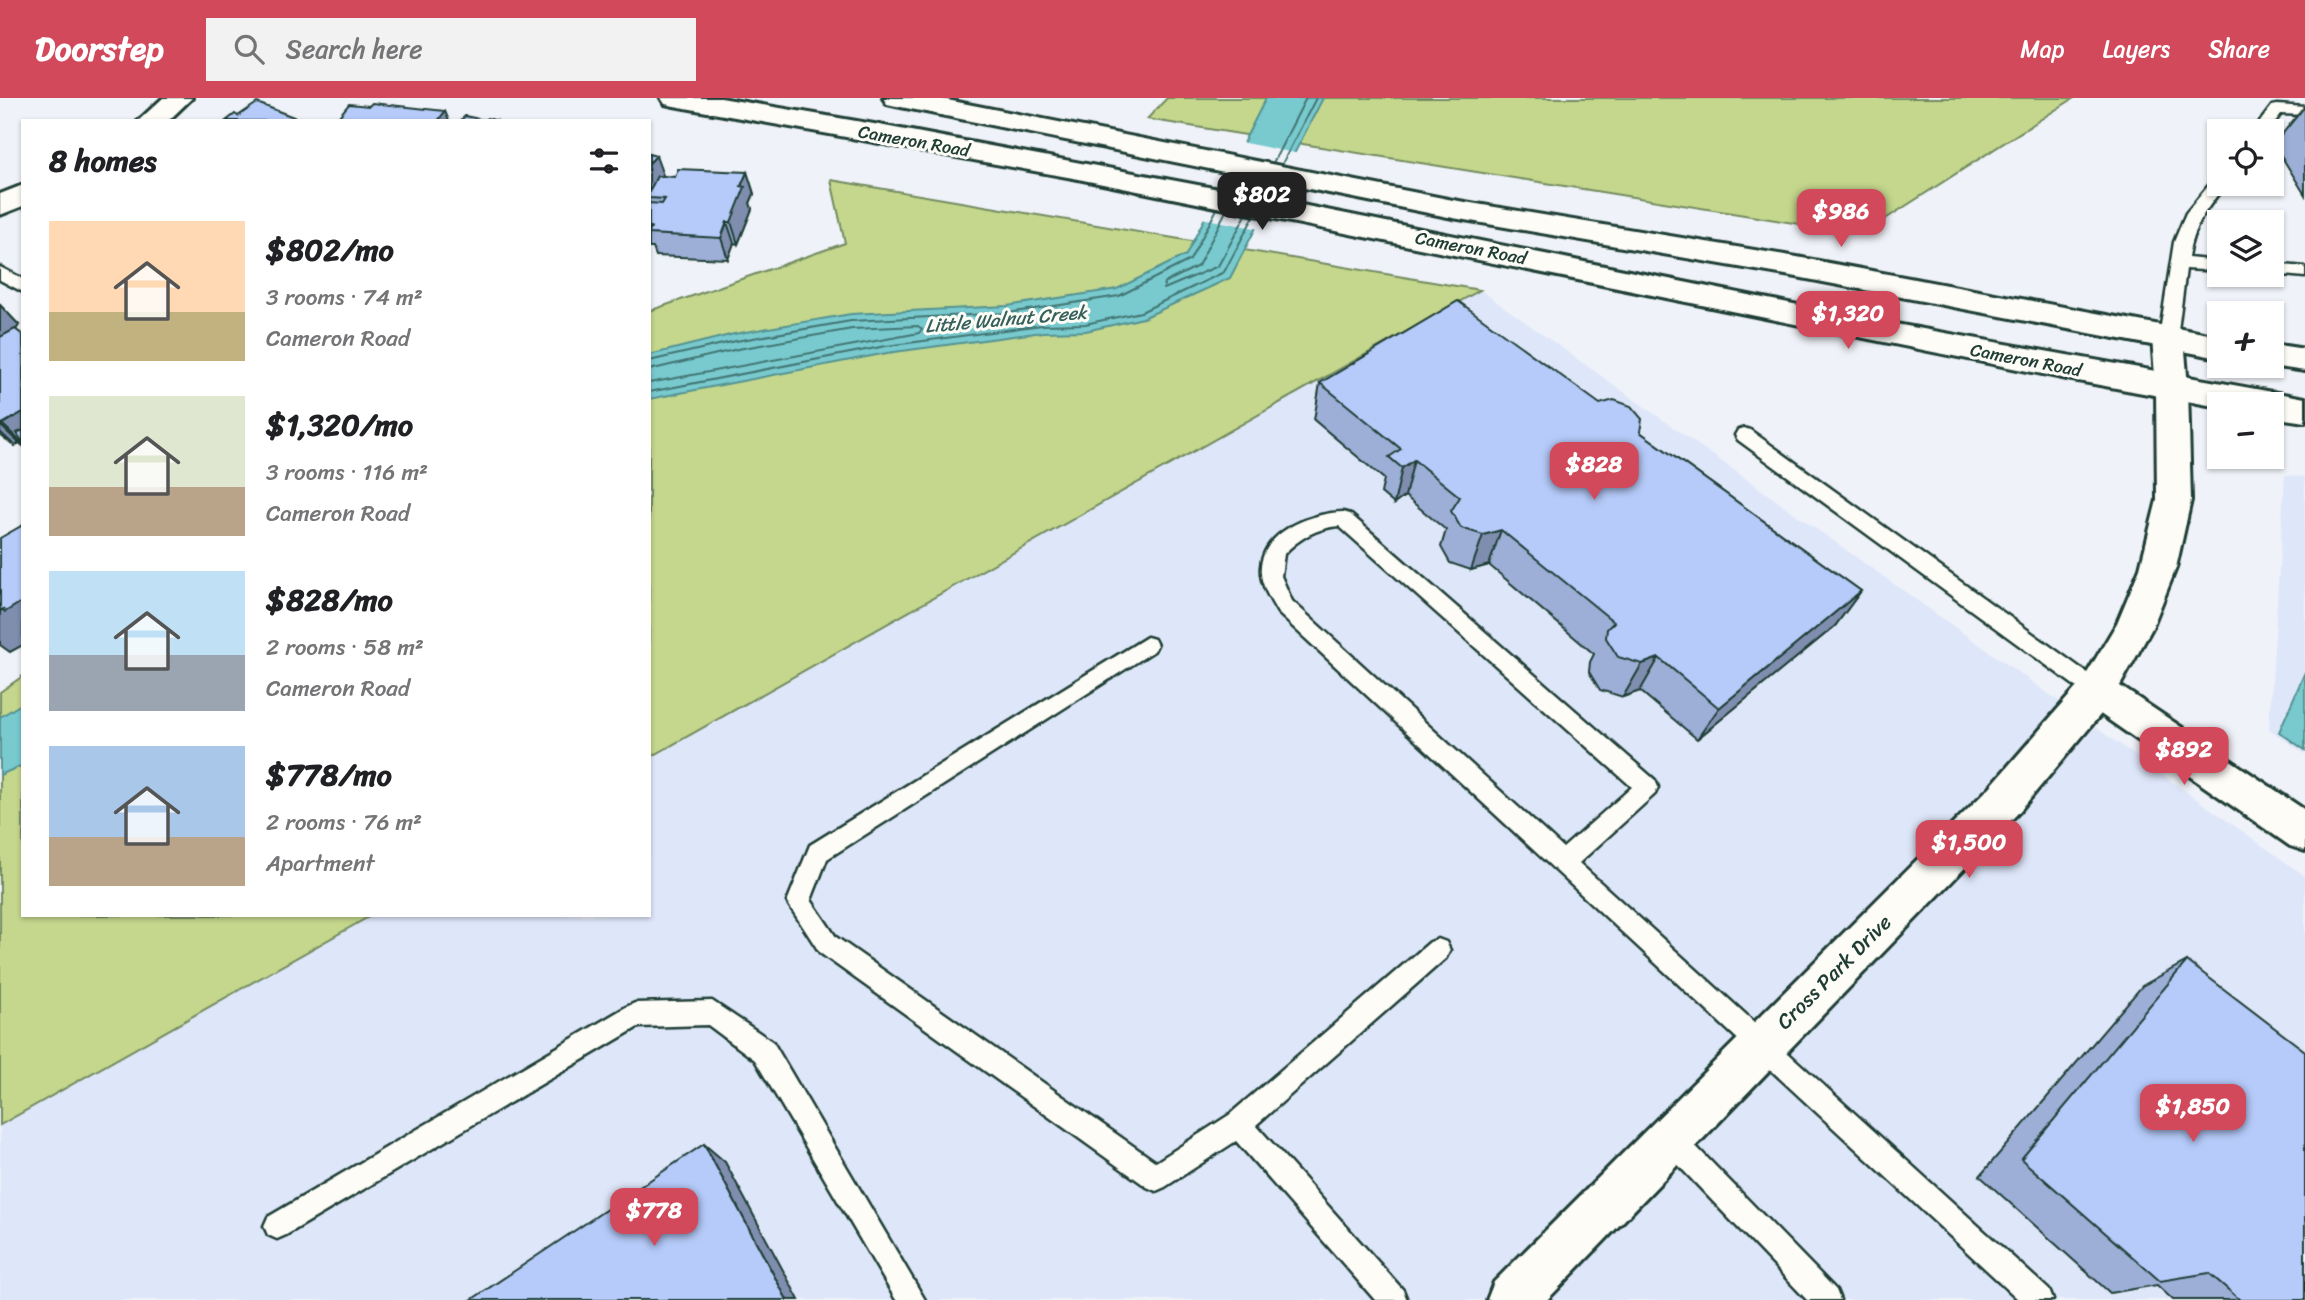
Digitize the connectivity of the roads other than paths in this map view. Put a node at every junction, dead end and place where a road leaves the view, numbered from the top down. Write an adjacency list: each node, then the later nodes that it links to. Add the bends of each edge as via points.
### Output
1 (179, 98): 5 (main road)
2 (674, 98): 20 (main road, Cameron Road, via 1092,173)
3 (896, 98): 16 (main road, Cameron Road, via 1452,209 1797,267)
4 (2305, 111): 6 (lane, via 2277,109)
5 (153, 119)
6 (2269, 119)
7 (21, 195): 9 (main road)
8 (2208, 196): 10 (lane, via 2187,227)
9 (0, 206)
10 (2180, 263): 11 (lane); 16 (lane)
11 (2207, 265)
12 (2284, 270): 14 (lane)
13 (0, 272): 15 (lane)
14 (2305, 272)
15 (21, 286)
16 (2168, 338): 17 (main road, Cameron Road); 20 (main road, Cross Park Drive)
17 (2207, 345)
18 (2284, 357): 19 (main road)
19 (2305, 360)
20 (2172, 388): 21 (main road, Cameron Road); 26 (main road, Cross Park Drive, via 2174,500 2158,568 2133,628)
21 (2207, 394)
22 (2284, 407): 23 (main road)
23 (2305, 410)
24 (1744, 435): 26 (lane)
25 (1147, 645): 31 (lane, via 818,852 799,902 828,945 1156,1178)
26 (2097, 691): 27 (main road); 30 (main road, Cross Park Drive, via 2004,800)
27 (2305, 834)
28 (1564, 862): 28 (lane, via 1285,607 1272,587 1271,559 1280,543 1322,520 1343,519 1647,787); 30 (lane)
29 (1438, 950): 31 (lane)
30 (1763, 1044): 32 (main road, Cross Park Drive); 38 (lane)
31 (1238, 1124): 35 (lane)
32 (1670, 1138): 36 (main road, Cross Park Drive); 37 (lane)
33 (277, 1226): 34 (lane, via 635,1014 712,1013 764,1051)
34 (911, 1300)
35 (1393, 1300)
36 (1512, 1300)
37 (1826, 1300)
38 (2039, 1300)

